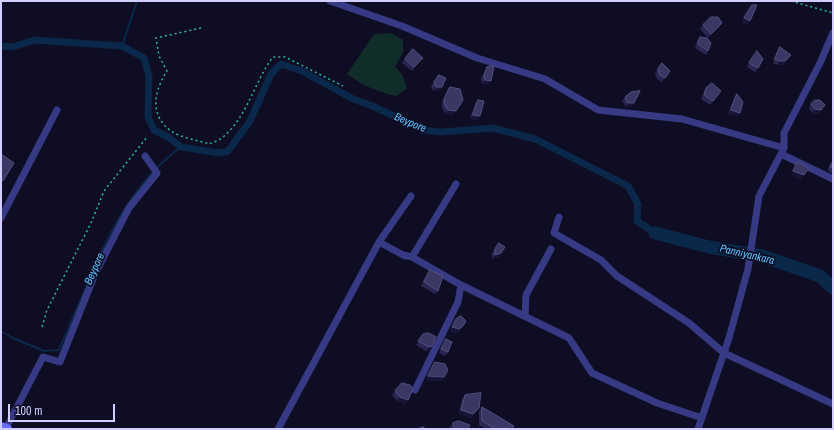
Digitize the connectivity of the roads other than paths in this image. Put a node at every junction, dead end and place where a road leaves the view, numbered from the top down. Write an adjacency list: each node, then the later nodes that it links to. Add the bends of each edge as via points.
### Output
1 (330, 1): 4 (street, via 402,26 477,58 545,79 598,110 682,119)
2 (833, 33): 4 (street, via 784,133)
3 (57, 110): 10 (street)
4 (782, 151): 6 (street); 16 (street, via 759,196 748,269)
5 (145, 156): 20 (street, via 157,173 129,208 96,274 60,362 43,357)
6 (833, 179)
7 (456, 184): 13 (street)
8 (412, 196): 11 (street)
9 (559, 217): 16 (street, via 554,233 601,260 617,276 689,322)
10 (1, 218)
11 (379, 242): 13 (street); 21 (street)
12 (551, 249): 15 (street, via 526,295)
13 (412, 257): 14 (street)
14 (461, 285): 15 (street); 17 (street, via 458,302)
15 (525, 316): 19 (street, via 569,338 592,373 657,403)
16 (724, 353): 18 (street); 19 (street)
17 (415, 390)
18 (833, 404)
19 (702, 418): 22 (street)
20 (5, 428)
21 (278, 429)
22 (698, 429)

